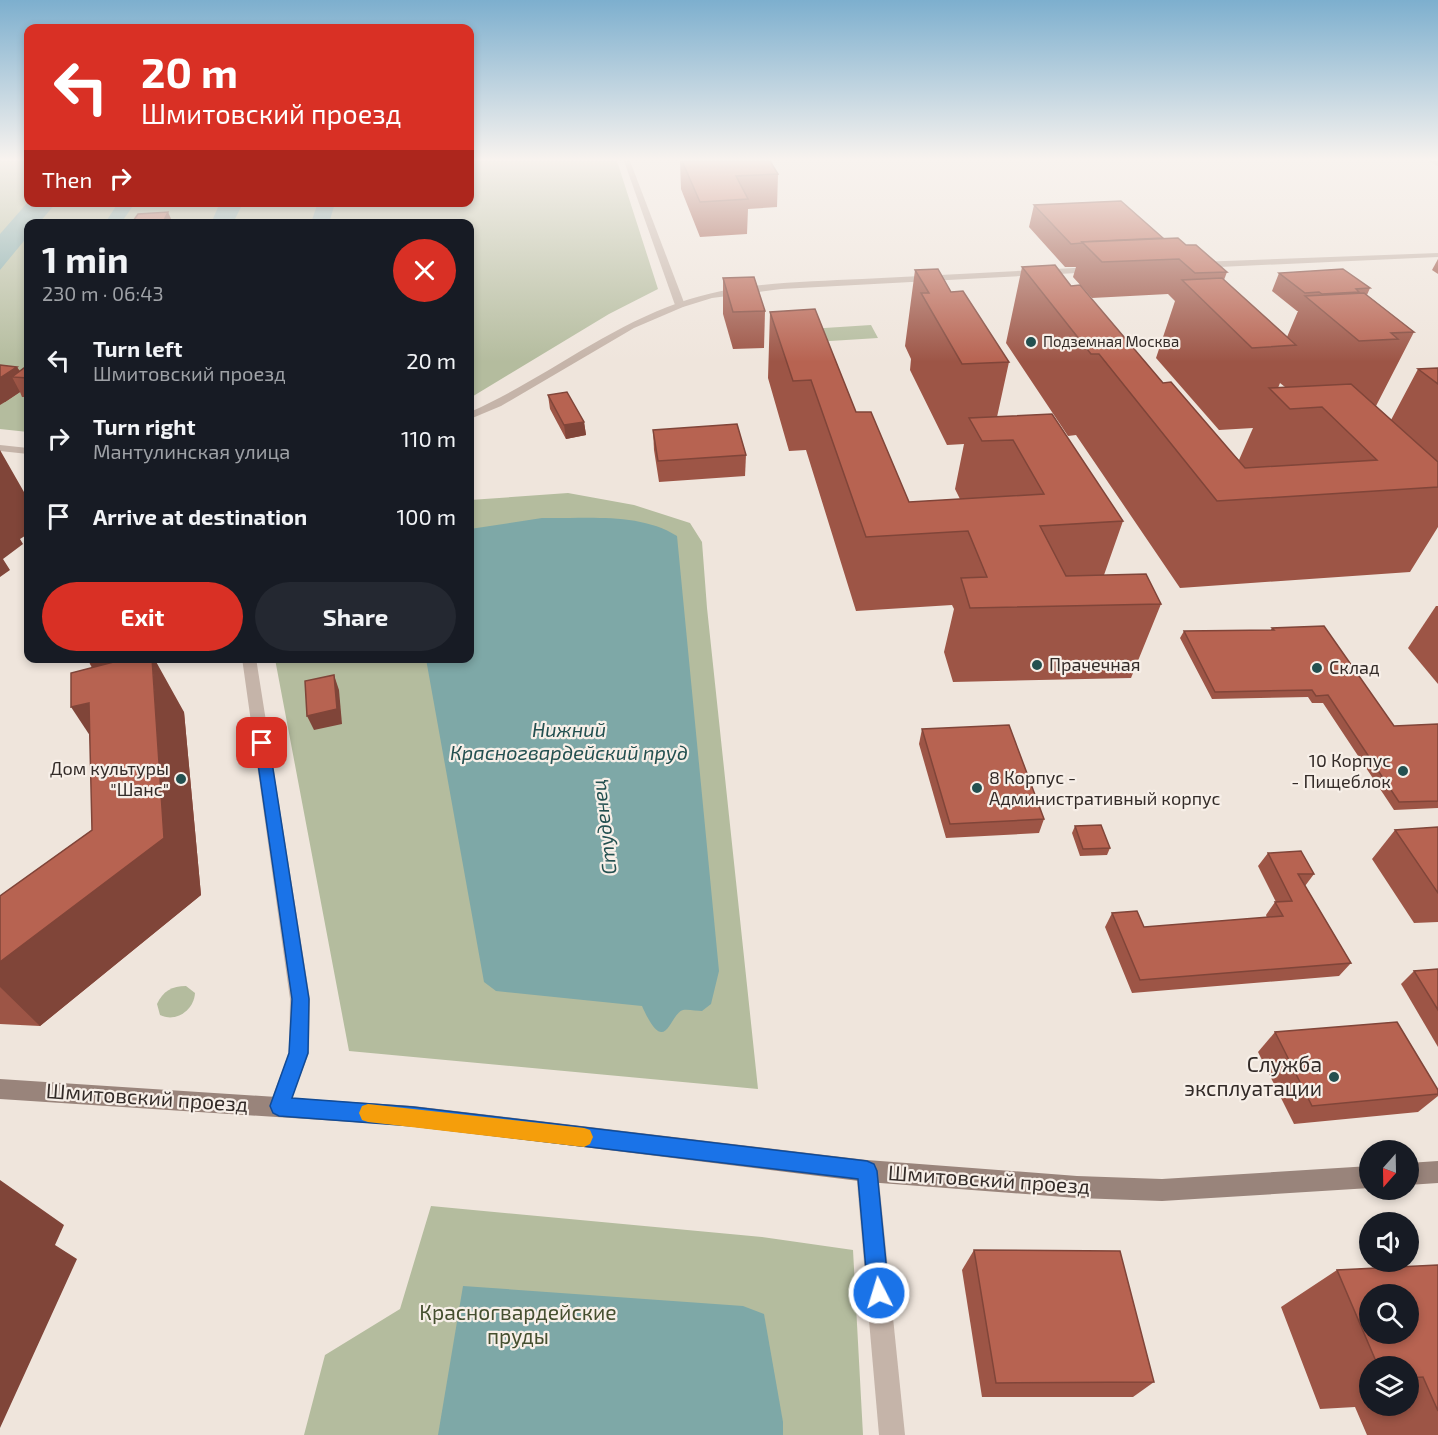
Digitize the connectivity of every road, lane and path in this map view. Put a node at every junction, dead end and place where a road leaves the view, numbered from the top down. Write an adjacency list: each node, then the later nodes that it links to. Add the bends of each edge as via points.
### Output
1 (652, 228): 5 (street)
2 (1438, 255): 3 (street)
3 (1188, 266)
4 (1108, 269): 5 (street, via 754,288)
5 (680, 305): 6 (street, via 631,326)
6 (474, 414)
7 (0, 448): 8 (street)
8 (14, 450): 9 (street); 10 (street)
9 (24, 451)
10 (0, 460)
11 (250, 663): 13 (street, via 300,999 298,1053)
12 (0, 1089): 13 (main road, Шмитовский проезд)
13 (279, 1106): 14 (main road, Шмитовский проезд, via 413,1116)
14 (867, 1171): 17 (main road, Шмитовский проезд, via 1162,1190); 18 (street)
15 (1438, 1172): 16 (main road)
16 (1419, 1173)
17 (1359, 1178)
18 (892, 1435)

